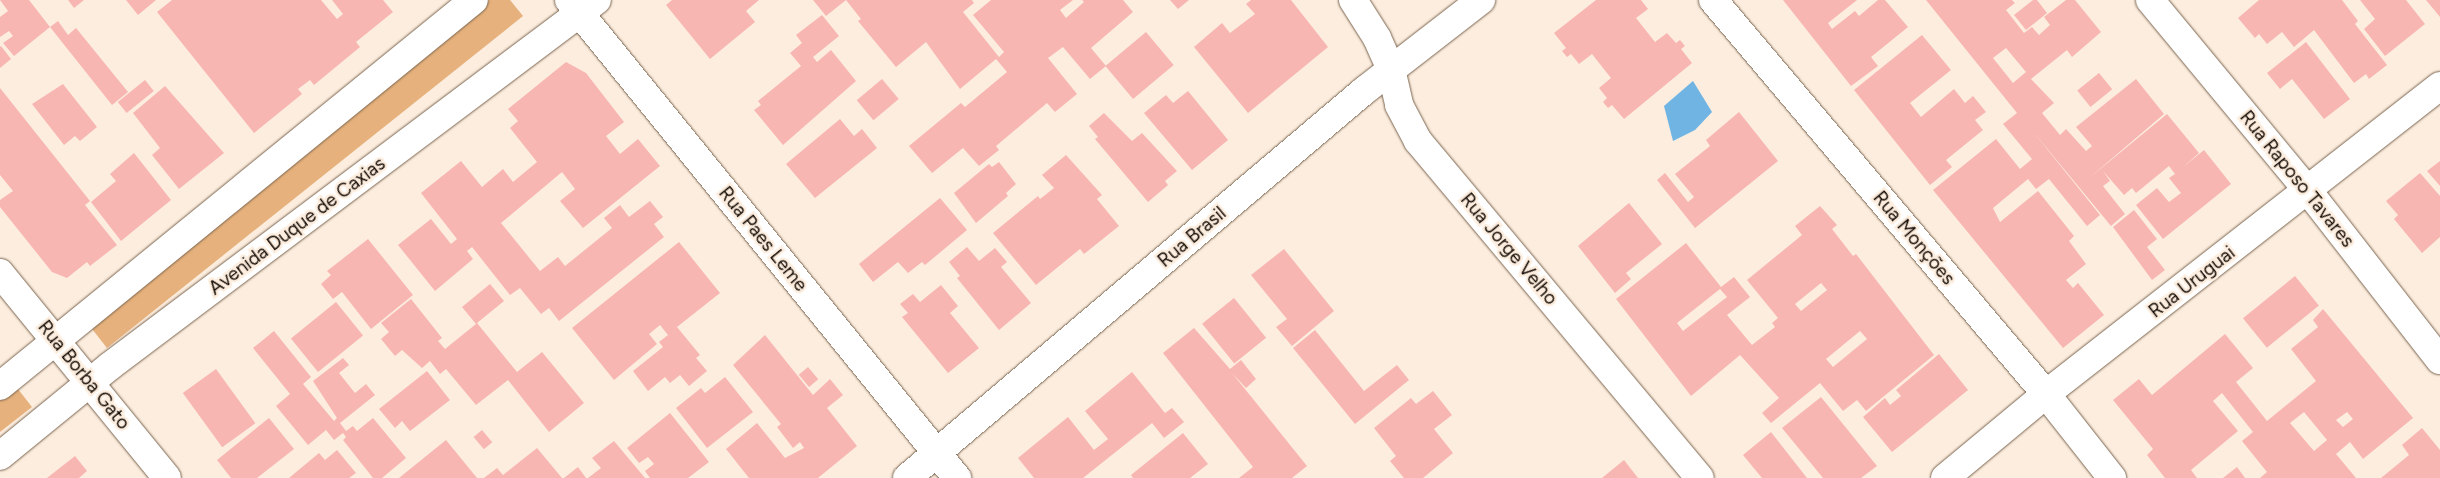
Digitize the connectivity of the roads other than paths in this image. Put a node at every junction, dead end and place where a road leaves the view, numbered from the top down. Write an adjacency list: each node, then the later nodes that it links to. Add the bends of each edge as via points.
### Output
1 (474, 0): 11 (street)
2 (1353, 0): 7 (street, Rua Jorge Velho, via 1377,38)
3 (1481, 0): 7 (street, Rua Brasil)
4 (1713, 0): 15 (street, Rua Monções)
5 (2150, 0): 9 (street, Rua Raposo Tavares)
6 (583, 5): 13 (street, Avenida Duque de Caxias); 16 (street, Rua Paes Leme)
7 (1391, 69): 16 (street, Rua Brasil); 21 (street, Rua Jorge Velho, via 1399,106 1418,141)
8 (2440, 86): 9 (street, Rua Uruguai)
9 (2309, 192): 12 (street, Rua Raposo Tavares); 15 (street, Rua Uruguai)
10 (0, 273): 11 (street, Rua Borba Gato)
11 (57, 342): 13 (street, Rua Borba Gato); 14 (street)
12 (2440, 360)
13 (90, 383): 17 (street, Avenida Duque de Caxias); 18 (street, Rua Borba Gato)
14 (0, 386)
15 (2046, 394): 22 (street, Rua Uruguai); 23 (street, Rua Monções)
16 (937, 454): 19 (street, Rua Brasil); 20 (street, Rua Paes Leme)
17 (0, 456)
18 (167, 478)
19 (906, 478)
20 (957, 478)
21 (1700, 478)
22 (1945, 478)
23 (2112, 478)

